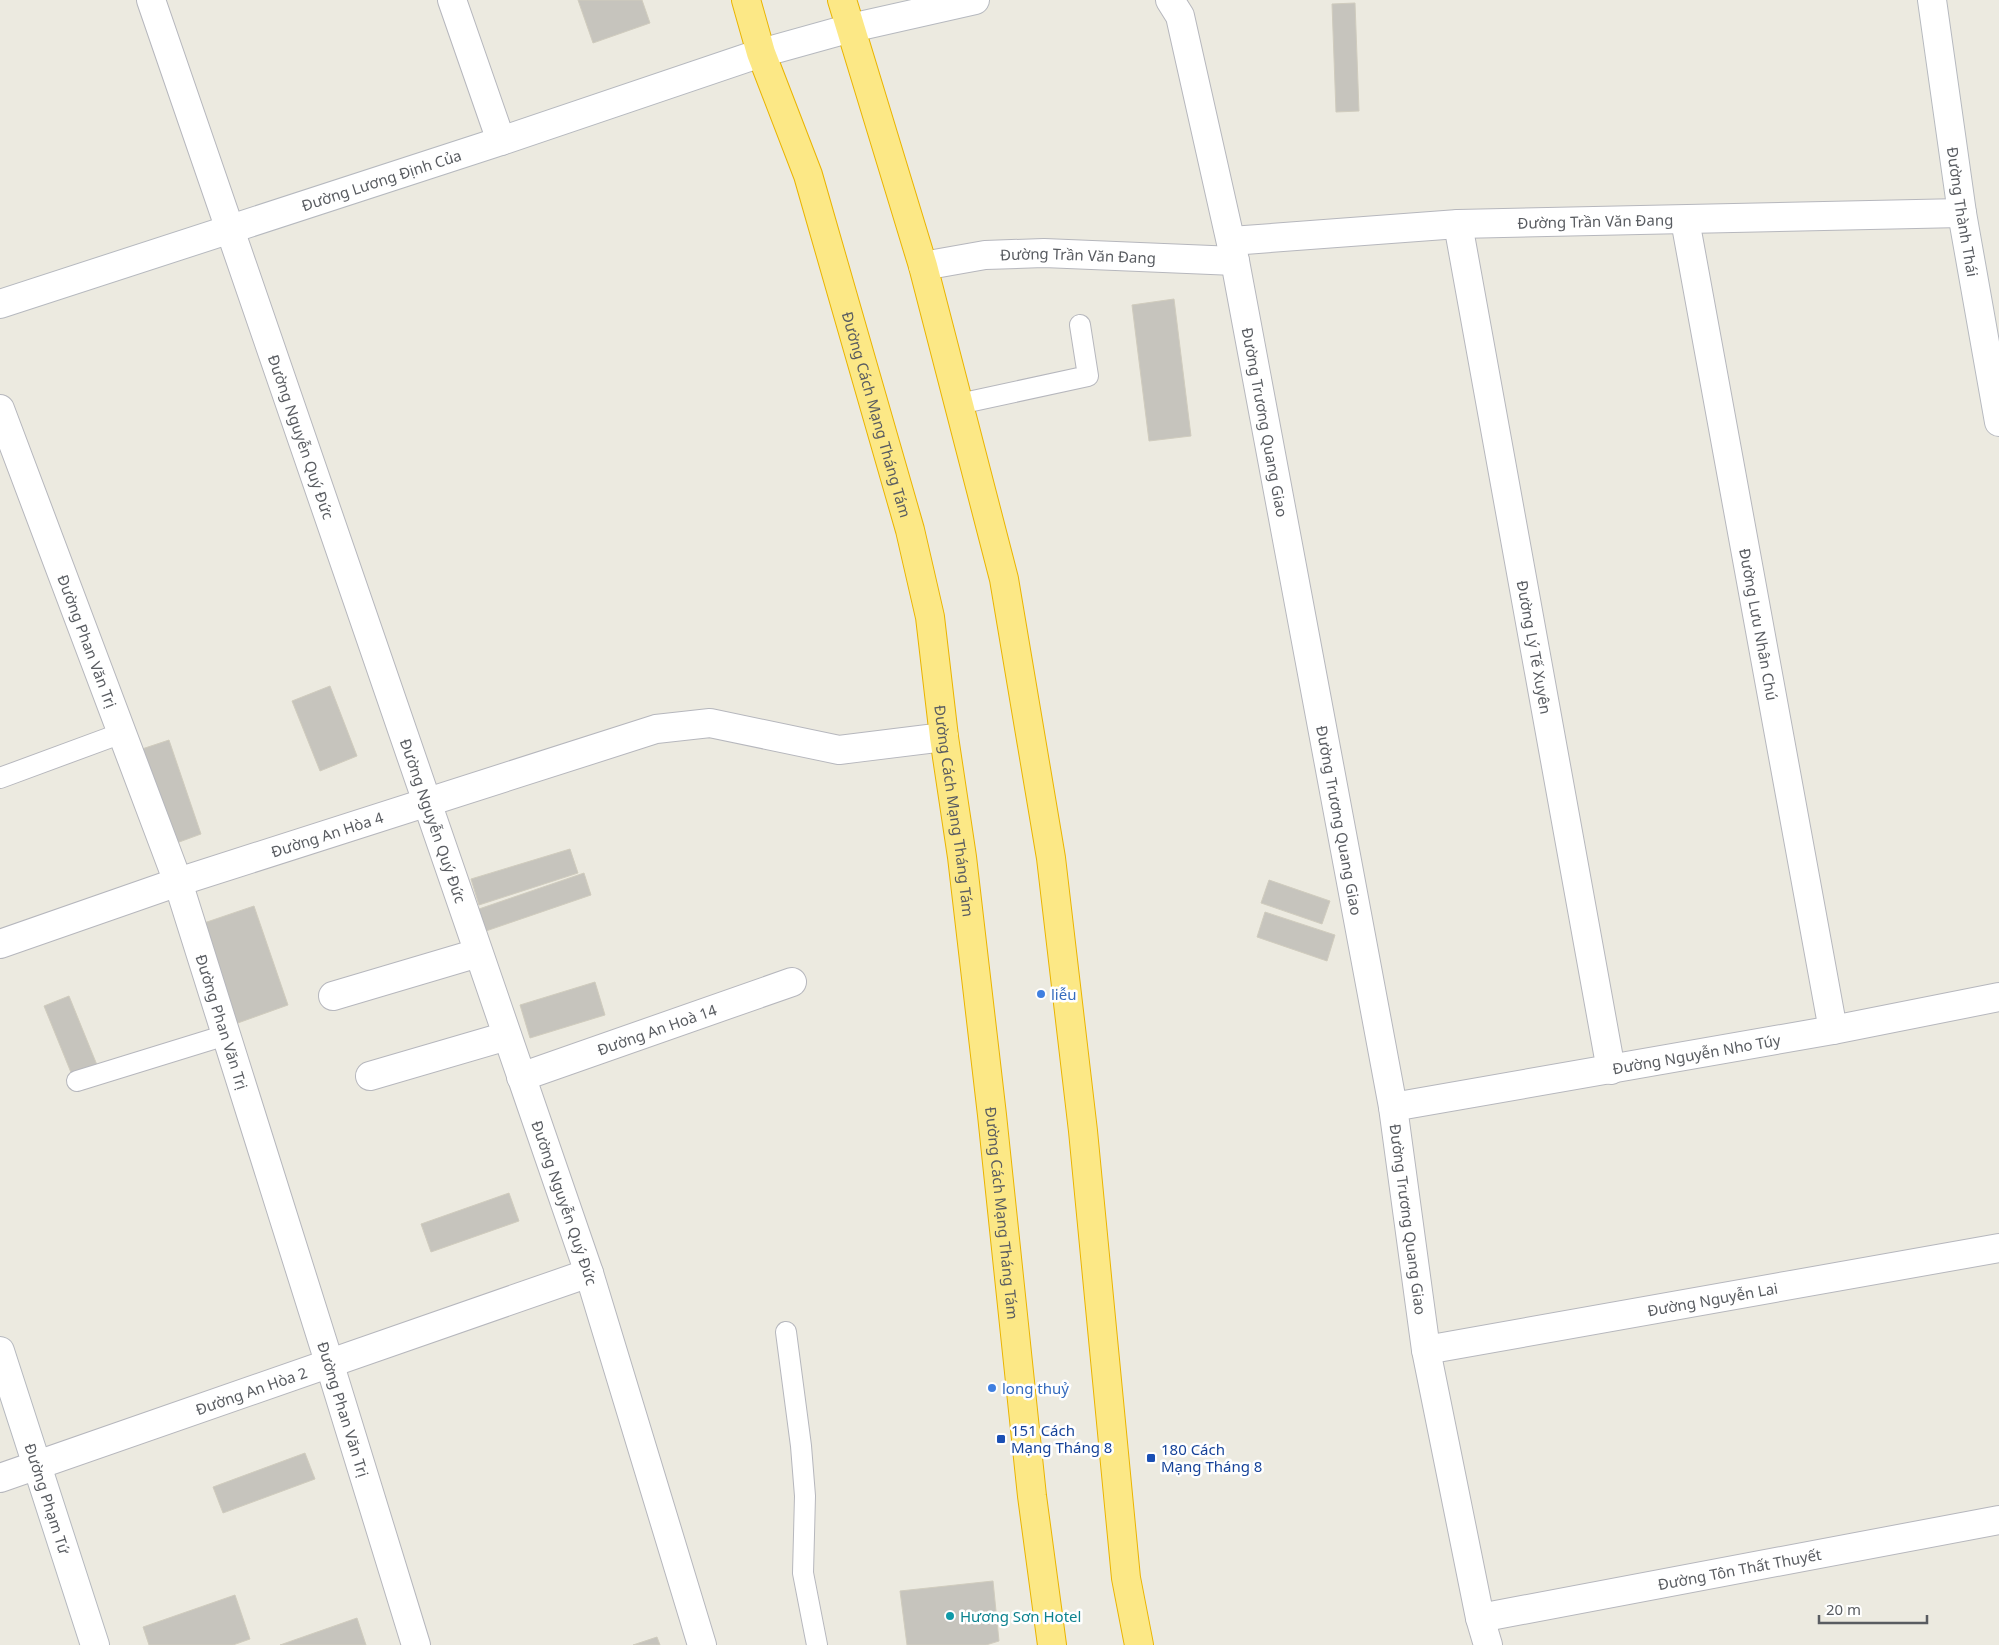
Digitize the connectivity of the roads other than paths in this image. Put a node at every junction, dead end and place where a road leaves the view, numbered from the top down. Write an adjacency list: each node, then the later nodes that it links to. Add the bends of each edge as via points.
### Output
1 (151, 0): 14 (street, Đường Nguyễn Quý Đức)
2 (452, 0): 10 (street)
3 (746, 0): 9 (highway, Đường Cách Mạng Tháng Tám)
4 (842, 0): 8 (highway)
5 (974, 0): 8 (street, Đường Lương Định Của)
6 (1170, 0): 15 (street, Đường Trương Quang Giao, via 1180,16)
7 (1932, 0): 11 (street, Đường Thành Thái)
8 (851, 28): 9 (street, Đường Lương Định Của); 16 (highway)
9 (761, 52): 10 (street, Đường Lương Định Của); 23 (highway, Đường Cách Mạng Tháng Tám, via 808,175 910,530 930,618)
10 (501, 141): 14 (street, Đường Lương Định Của)
11 (1962, 213): 12 (street, Đường Trần Văn Đang); 21 (street, Đường Thành Thái)
12 (1685, 220): 13 (street, Đường Trần Văn Đang); 32 (street, Đường Lưu Nhân Chú)
13 (1458, 224): 15 (street, Đường Trần Văn Đang); 35 (street, Đường Lý Tế Xuyên)
14 (231, 229): 17 (street, Đường Lương Định Của); 25 (street, Đường Nguyễn Quý Đức)
15 (1233, 251): 16 (street, Đường Trần Văn Đang, via 984,255); 39 (street, Đường Trương Quang Giao)
16 (923, 266): 19 (highway)
17 (0, 304)
18 (1080, 325): 19 (lane, via 1088,376)
19 (959, 404): 55 (highway, via 1004,579 1051,858 1083,1131 1126,1578)
20 (0, 409): 22 (street, Đường Phan Văn Trị)
21 (1999, 422)
22 (122, 733): 24 (lane); 26 (street, Đường Phan Văn Trị)
23 (944, 737): 25 (street, Đường An Hòa 4, via 839,750 710,723 656,728); 54 (highway, Đường Cách Mạng Tháng Tám, via 962,857 1032,1496)
24 (0, 778)
25 (427, 803): 26 (street, Đường An Hòa 4); 28 (street, Đường Nguyễn Quý Đức)
26 (178, 882): 27 (street, Đường An Hòa 4); 33 (street, Đường Phan Văn Trị)
27 (0, 944)
28 (478, 953): 30 (street); 34 (street, Đường Nguyễn Quý Đức)
29 (792, 982): 37 (street, Đường An Hoà 14)
30 (333, 996)
31 (1999, 997): 32 (street, Đường Nguyễn Nho Túy)
32 (1833, 1030): 35 (street, Đường Nguyễn Nho Túy)
33 (226, 1036): 38 (lane); 45 (street, Đường Phan Văn Trị)
34 (507, 1036): 36 (street); 37 (street, Đường Nguyễn Quý Đức)
35 (1611, 1070): 39 (street, Đường Nguyễn Nho Túy)
36 (370, 1076)
37 (521, 1077): 41 (street, Đường Nguyễn Quý Đức)
38 (77, 1081)
39 (1393, 1107): 43 (street, Đường Trương Quang Giao)
40 (1999, 1248): 43 (street, Đường Nguyễn Lai)
41 (589, 1273): 45 (street, Đường An Hòa 2); 52 (street, Đường Nguyễn Quý Đức)
42 (786, 1332): 53 (lane, via 802,1446 805,1496 803,1573)
43 (1426, 1350): 49 (street, Đường Trương Quang Giao)
44 (0, 1352): 46 (street, Đường Phạm Tứ)
45 (329, 1362): 46 (street, Đường An Hòa 2); 51 (street, Đường Phan Văn Trị)
46 (36, 1466): 47 (street, Đường An Hòa 2); 50 (street, Đường Phạm Tứ)
47 (0, 1478)
48 (1999, 1520): 49 (street, Đường Tôn Thất Thuyết)
49 (1480, 1618): 56 (street, Đường Trương Quang Giao)
50 (95, 1645)
51 (416, 1645)
52 (702, 1645)
53 (818, 1645)
54 (1052, 1645)
55 (1139, 1645)
56 (1488, 1645)

